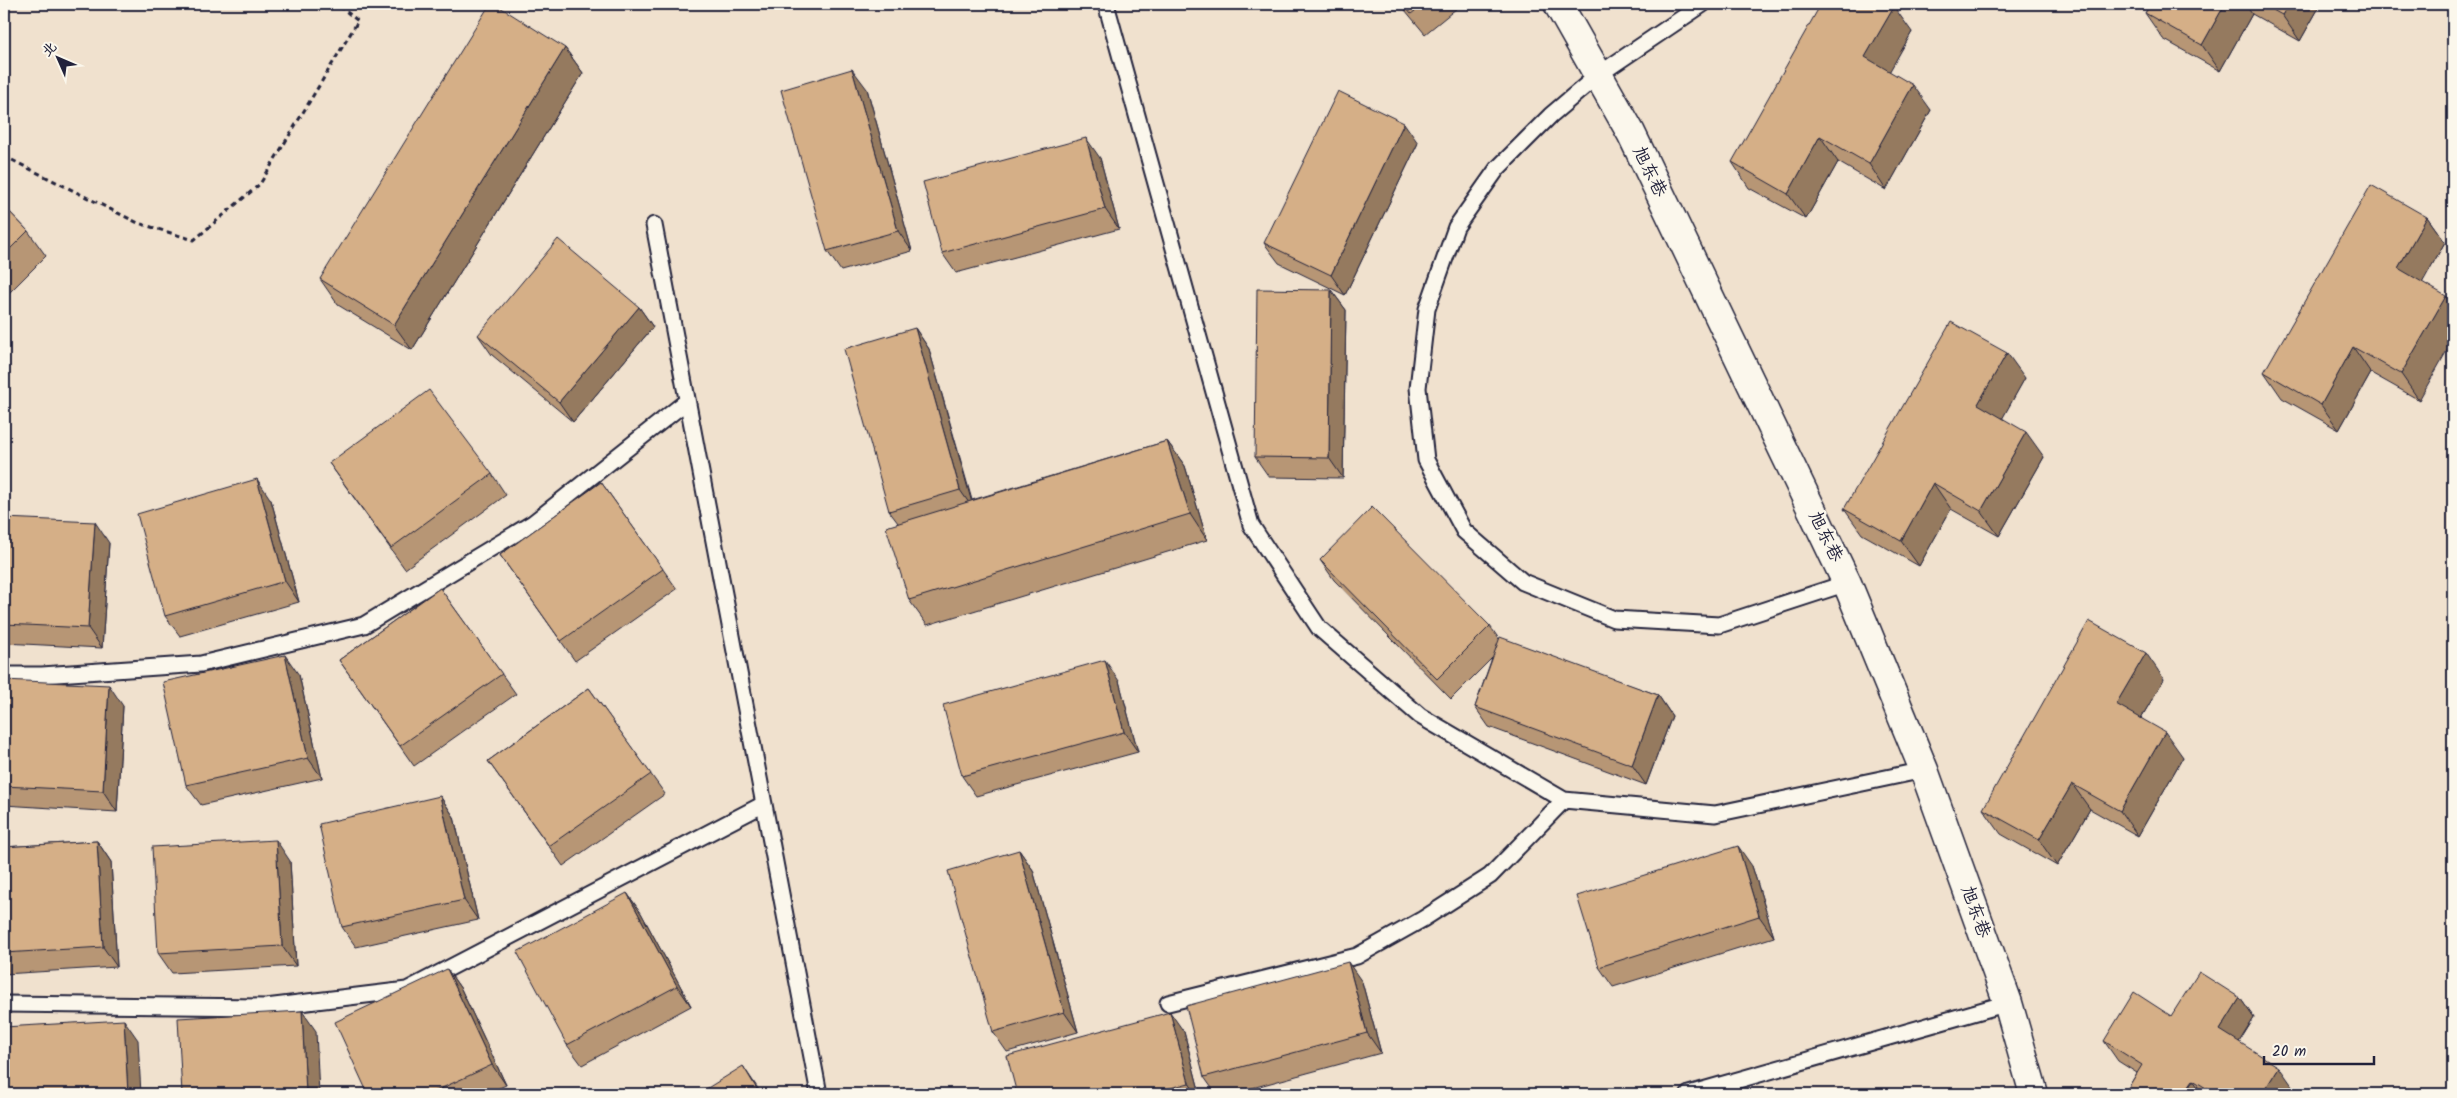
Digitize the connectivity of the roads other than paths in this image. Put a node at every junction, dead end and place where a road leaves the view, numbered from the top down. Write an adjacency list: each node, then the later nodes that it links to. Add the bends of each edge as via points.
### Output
1 (1106, 4): 10 (lane, via 1251,525 1320,628 1420,716)
2 (1558, 4): 4 (street, 旭东巷)
3 (1703, 4): 4 (lane)
4 (1598, 75): 7 (street, 旭东巷, via 1631,133); 7 (lane, via 1551,115 1497,169 1456,227 1427,308 1418,388 1426,460 1464,531 1523,582 1614,619 1719,625)
5 (654, 225): 6 (lane)
6 (687, 401): 8 (lane, via 533,523 364,625 201,664); 11 (lane)
7 (1847, 583): 9 (street, 旭东巷)
8 (4, 675)
9 (1924, 770): 10 (lane, via 1716,814); 13 (street, 旭东巷)
10 (1564, 800): 12 (lane, via 1490,876 1423,920 1357,956)
11 (764, 804): 14 (lane, via 407,990 266,1007); 15 (lane)
12 (1168, 1003)
13 (2008, 1003): 16 (lane); 17 (street, 旭东巷)
14 (4, 1004)
15 (819, 1094)
16 (1689, 1094)
17 (2034, 1094)

